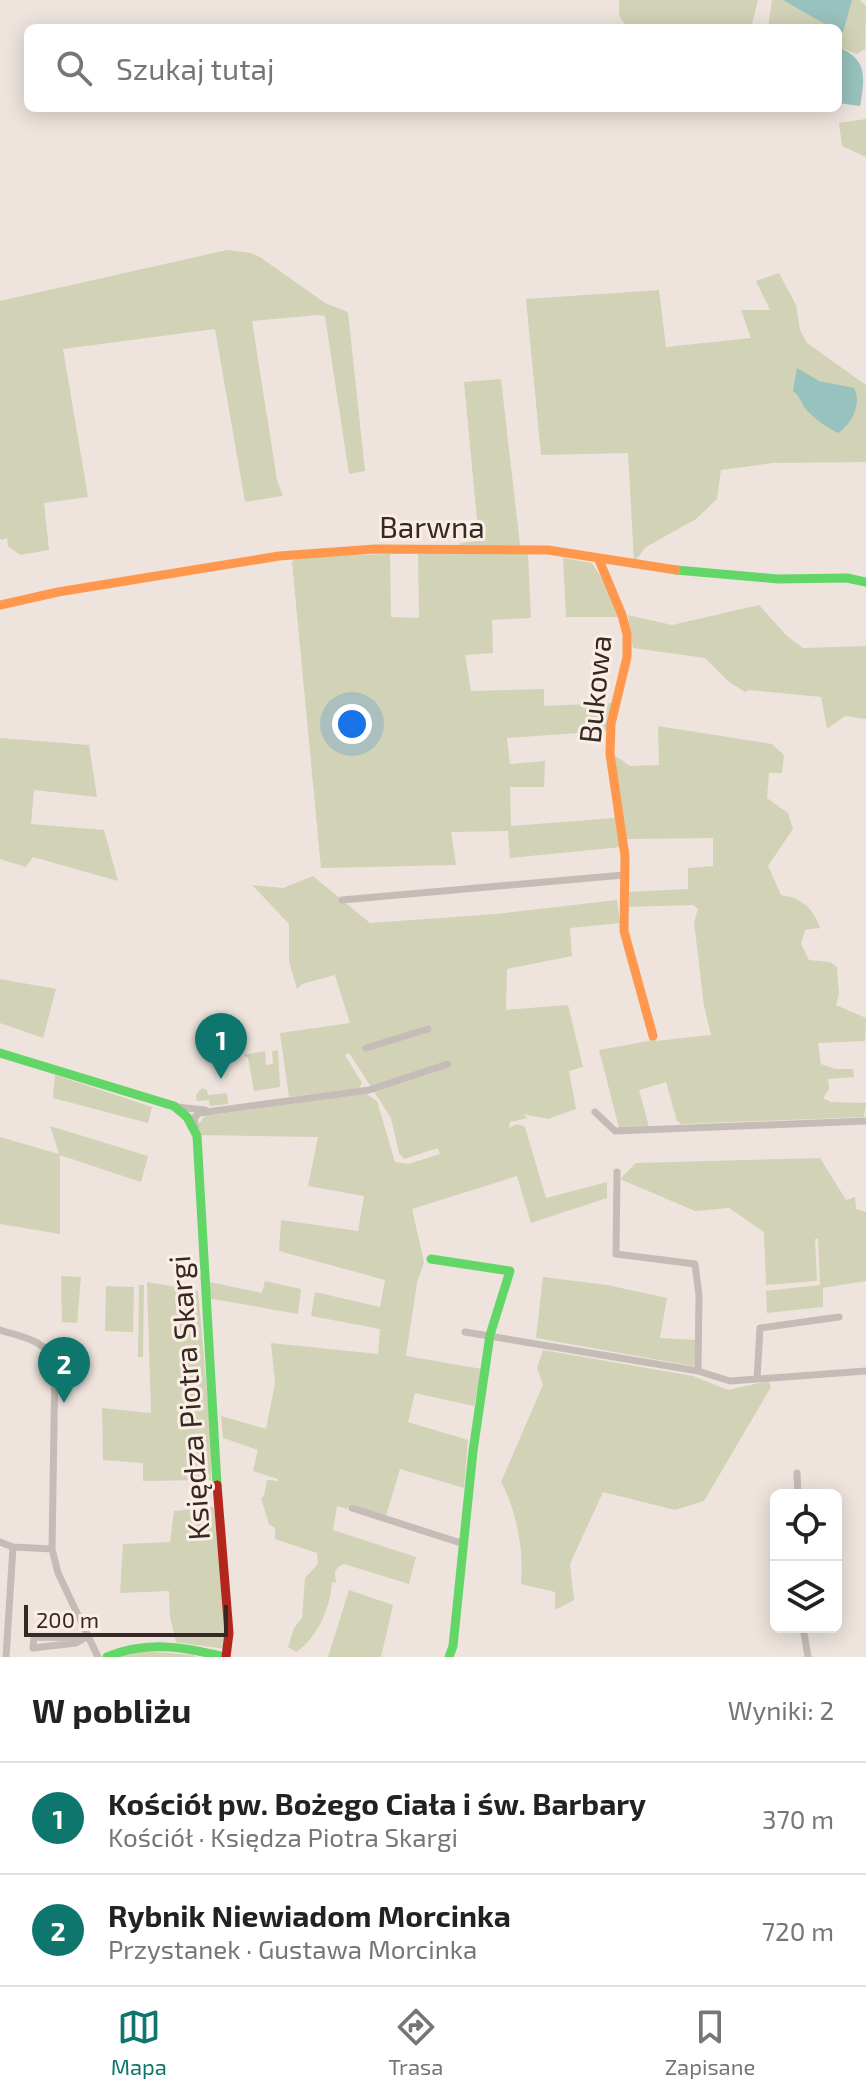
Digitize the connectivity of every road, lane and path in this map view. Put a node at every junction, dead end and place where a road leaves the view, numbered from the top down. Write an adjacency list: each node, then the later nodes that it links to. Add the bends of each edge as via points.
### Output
1 (599, 560): 2 (street, Barwna, via 717,574); 3 (street, Barwna, via 548,550 375,549 279,556); 4 (street, Bukowa, via 628,637 610,724)
2 (866, 582)
3 (0, 605)
4 (624, 875): 5 (street); 7 (street, Bukowa, via 624,931)
5 (342, 900)
6 (428, 1029): 8 (street)
7 (653, 1036)
8 (366, 1048)
9 (0, 1053): 11 (street)
10 (448, 1064): 12 (street, via 369,1090)
11 (174, 1106): 12 (street); 15 (street)
12 (215, 1110): 15 (street, via 195,1115)
13 (595, 1112): 14 (street, via 615,1131)
14 (866, 1121)
15 (197, 1136): 37 (street, Księdza Piotra Skargi, via 229,1633)
16 (617, 1172): 22 (street, via 616,1254 695,1264)
17 (431, 1259): 21 (street, via 510,1271)
18 (839, 1317): 24 (street, via 760,1328)
19 (0, 1330): 31 (street, via 42,1345 55,1363)
20 (465, 1332): 21 (street)
21 (490, 1335): 22 (street); 29 (street)
22 (698, 1371): 24 (street, via 730,1381)
23 (866, 1371): 24 (street)
24 (757, 1378)
25 (797, 1473): 26 (street)
26 (798, 1489)
27 (352, 1508): 29 (street)
28 (0, 1542): 30 (street)
29 (464, 1544): 38 (street)
30 (13, 1547): 31 (street); 34 (street)
31 (52, 1549): 33 (street)
32 (804, 1633): 39 (street)
33 (86, 1639): 33 (street, via 34,1637 33,1648 76,1643); 35 (street)
34 (6, 1657)
35 (98, 1657)
36 (107, 1657): 37 (street, via 133,1647 157,1646)
37 (226, 1657)
38 (449, 1657)
39 (808, 1657)

